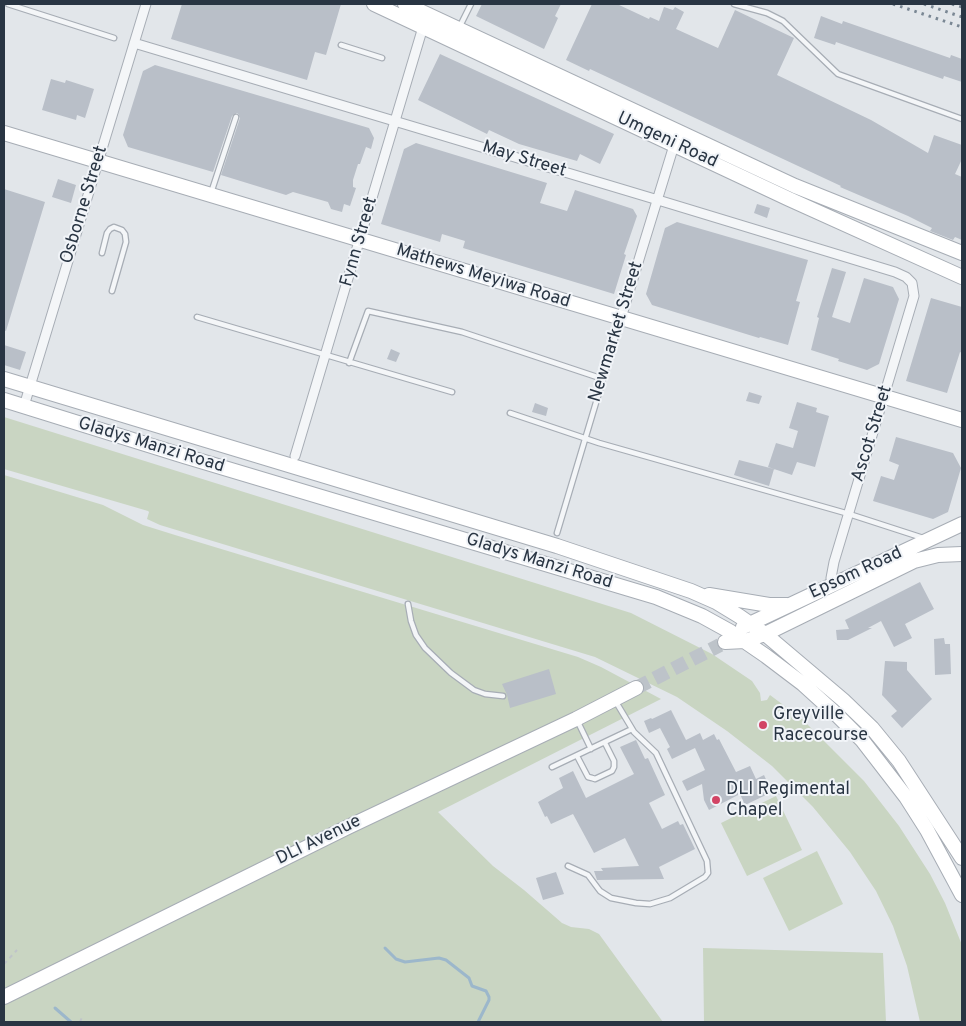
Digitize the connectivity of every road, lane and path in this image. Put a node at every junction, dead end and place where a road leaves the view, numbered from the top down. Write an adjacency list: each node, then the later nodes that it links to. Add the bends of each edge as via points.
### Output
1 (8, 4): 9 (lane)
2 (146, 4): 10 (street, Osborne Street)
3 (374, 4): 7 (main road, Umgeni Road)
4 (405, 4): 8 (main road, Umgeni Road)
5 (471, 4): 8 (lane)
6 (734, 4): 14 (lane, via 783,21 838,74)
7 (423, 27): 15 (street, Fynn Street); 17 (main road, Umgeni Road)
8 (459, 29): 17 (main road, Umgeni Road)
9 (114, 38)
10 (134, 42): 15 (street, May Street); 18 (street, Osborne Street)
11 (341, 45): 12 (lane)
12 (382, 58)
13 (236, 117): 21 (lane)
14 (962, 119)
15 (395, 120): 23 (street, May Street); 24 (street, Fynn Street)
16 (4, 133): 18 (main road, Mathews Meyiwa Road)
17 (676, 138): 19 (main road, Umgeni Road); 23 (street, Newmarket Street)
18 (99, 161): 21 (main road, Mathews Meyiwa Road); 36 (street, Osborne Street)
19 (750, 172): 20 (main road, Umgeni Road); 22 (main road, Umgeni Road)
20 (795, 186): 22 (main road); 25 (main road, Umgeni Road)
21 (211, 195): 24 (main road, Mathews Meyiwa Road)
22 (789, 199): 27 (main road, Umgeni Road)
23 (658, 200): 28 (street, May Street, via 895,272); 31 (street, Newmarket Street)
24 (361, 240): 31 (main road, Mathews Meyiwa Road); 32 (street, Fynn Street)
25 (962, 253)
26 (102, 254): 29 (lane, via 110,229 114,227 126,234)
27 (962, 275)
28 (912, 283): 38 (street, Ascot Street, via 914,296)
29 (112, 291)
30 (197, 317): 32 (lane)
31 (621, 318): 35 (lane, Newmarket Street); 38 (main road, Mathews Meyiwa Road)
32 (326, 355): 33 (lane); 44 (street, Fynn Street)
33 (349, 363): 35 (lane, via 368,311 462,332); 37 (lane)
34 (4, 379): 36 (main road, Gladys Manzi Road)
35 (603, 379): 43 (lane, Newmarket Street)
36 (30, 387): 40 (street, Osborne Street); 44 (main road, Gladys Manzi Road)
37 (452, 392)
38 (884, 398): 42 (main road, Mathews Meyiwa Road); 46 (street, Ascot Street)
39 (4, 400): 40 (main road, Gladys Manzi Road)
40 (24, 406): 45 (main road, Gladys Manzi Road)
41 (510, 413): 43 (lane)
42 (962, 420)
43 (585, 437): 46 (lane); 48 (lane, Newmarket Street)
44 (294, 461): 45 (main road); 48 (main road, Gladys Manzi Road)
45 (285, 486): 51 (main road, Gladys Manzi Road)
46 (849, 514): 49 (lane); 52 (street, Ascot Street, via 834,562)
47 (962, 524): 49 (main road, Epsom Road)
48 (557, 539): 51 (main road); 53 (main road, Gladys Manzi Road)
49 (929, 540): 52 (main road, Epsom Road)
50 (962, 554): 57 (main road, Epsom Road, via 914,561)
51 (551, 565): 58 (main road, Gladys Manzi Road, via 685,608)
52 (832, 586): 55 (main road, Epsom Road)
53 (691, 591): 55 (main road, via 769,605); 56 (main road, Gladys Manzi Road, via 716,602)
54 (408, 604): 61 (lane, via 416,636 438,661 474,690)
55 (790, 605): 56 (main road, Epsom Road)
56 (750, 624): 57 (main road, Gladys Manzi Road); 58 (main road, Epsom Road)
57 (765, 634): 59 (main road, Epsom Road); 69 (main road, Gladys Manzi Road, via 872,728 913,780)
58 (725, 640): 59 (main road)
59 (745, 641): 71 (main road, via 803,684 862,740 906,797)
60 (636, 688): 62 (main road, DLI Avenue)
61 (502, 696)
62 (614, 699): 63 (main road, DLI Avenue); 64 (lane)
63 (576, 718): 66 (lane); 74 (main road, DLI Avenue)
64 (632, 729): 65 (lane); 70 (lane, via 656,753 707,861 708,873 670,898 650,904 611,898 600,891 588,876)
65 (605, 743): 66 (lane); 67 (lane, via 614,767 596,779 588,777)
66 (591, 749): 67 (lane)
67 (577, 756): 68 (lane)
68 (552, 768)
69 (962, 858)
70 (568, 866)
71 (962, 895)
72 (17, 950): 73 (path)
73 (4, 964)
74 (4, 997)
75 (82, 1017): 76 (path)
76 (80, 1022)

